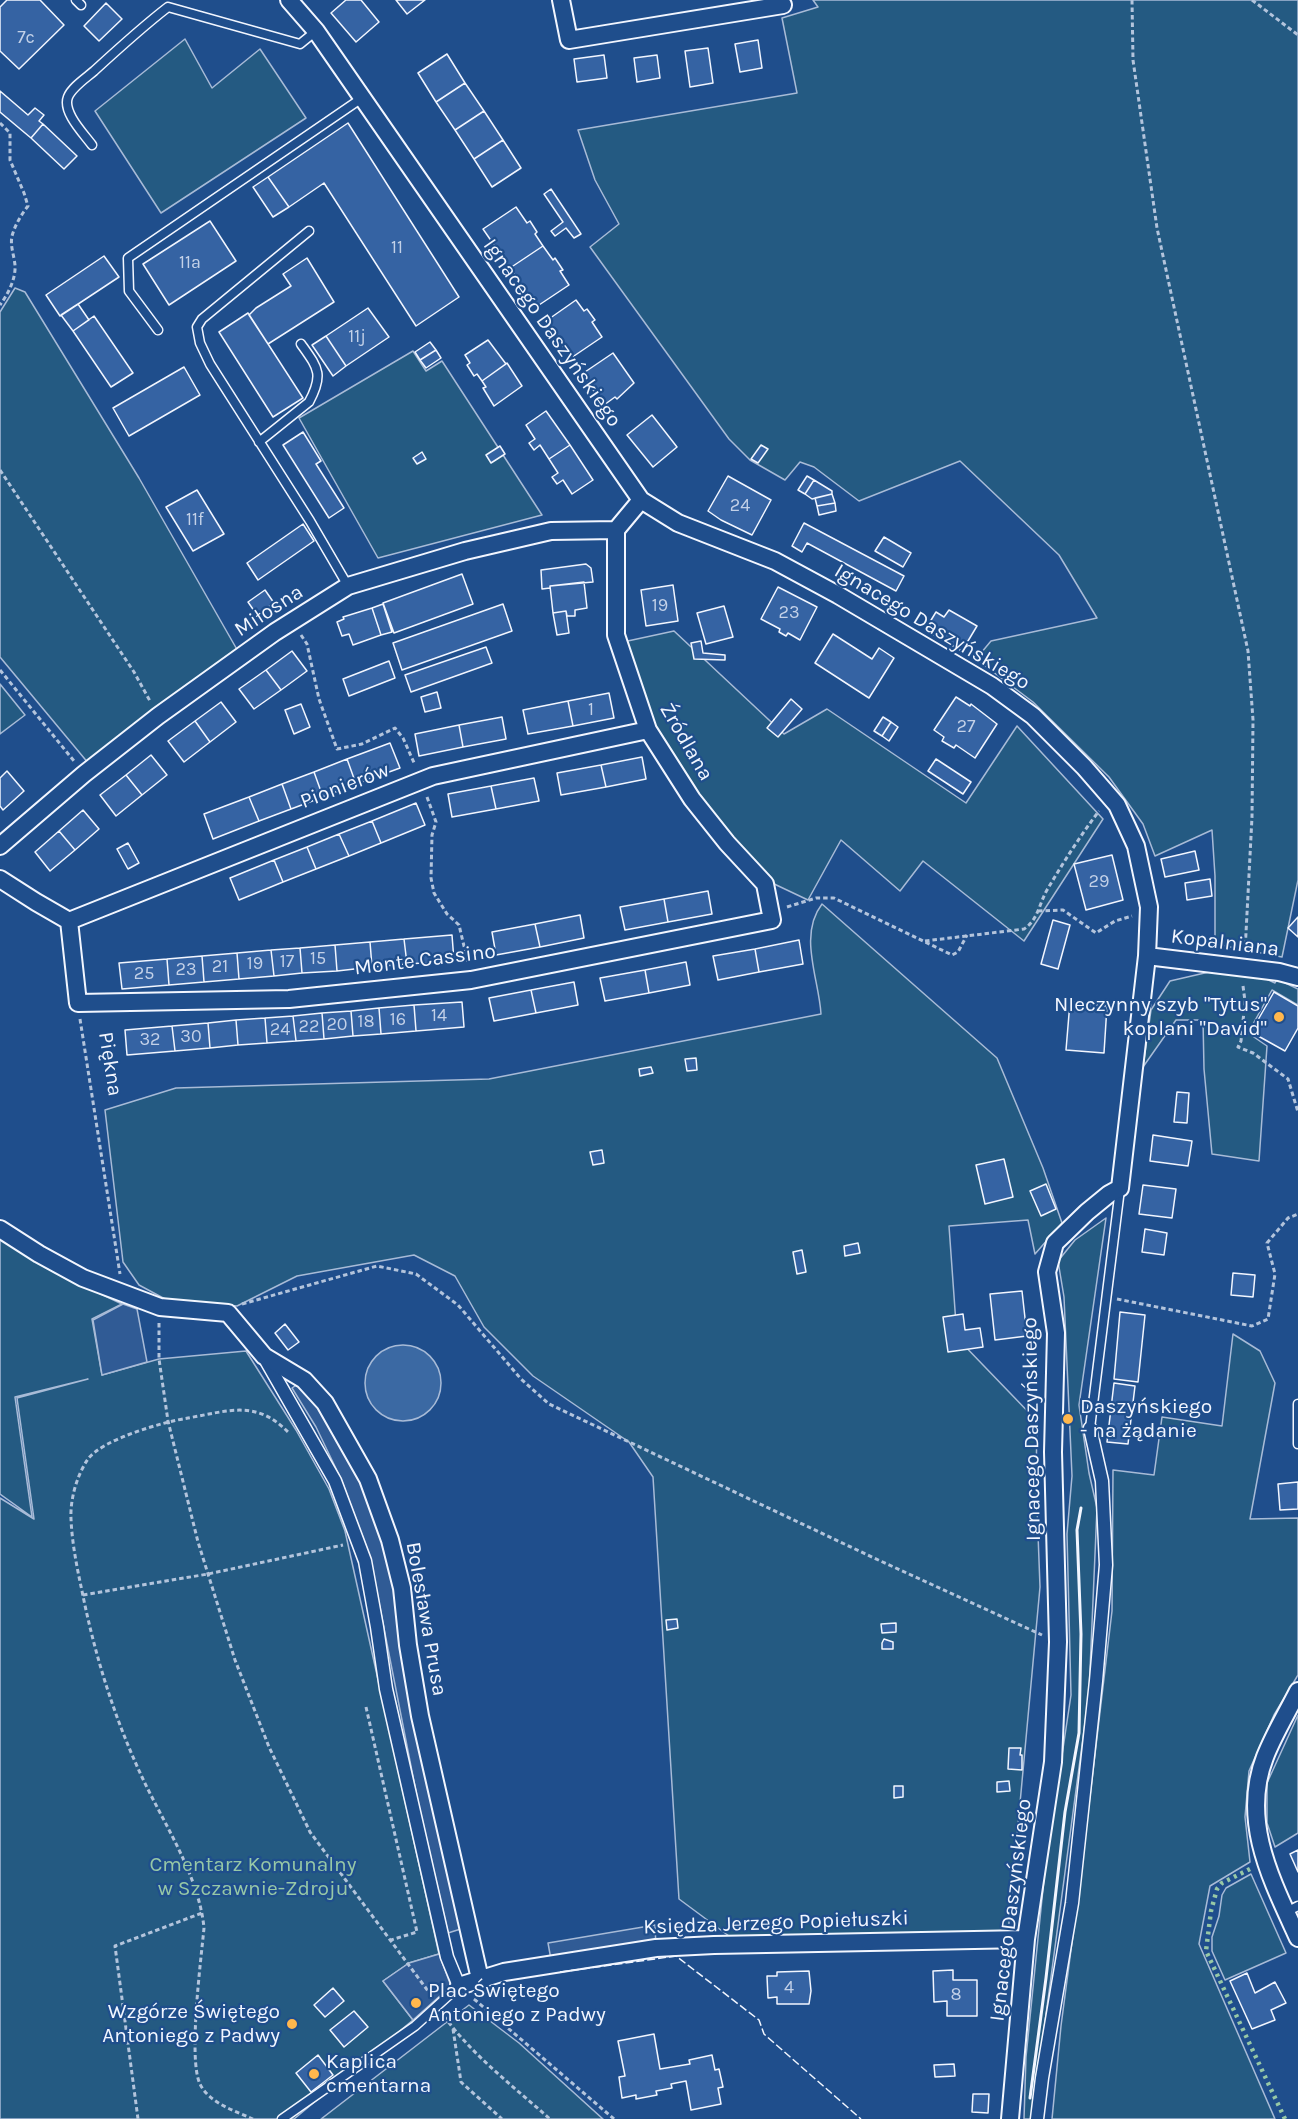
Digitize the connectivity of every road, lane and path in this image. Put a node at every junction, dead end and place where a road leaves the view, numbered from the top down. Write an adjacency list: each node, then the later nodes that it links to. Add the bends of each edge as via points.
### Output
1 (289, 0): 6 (street, Ignacego Daszyńskiego)
2 (561, 0): 5 (street, via 569,40)
3 (1132, 0): 36 (path, via 1133,60 1157,228 1248,651 1253,720 1252,817)
4 (1252, 0): 7 (path)
5 (783, 5)
6 (316, 31): 8 (street, Ignacego Daszyńskiego); 10 (lane, via 300,44 168,7 68,97 74,123)
7 (1298, 35)
8 (362, 98): 13 (lane, via 128,258 129,291); 17 (street, Ignacego Daszyńskiego)
9 (0, 123): 12 (path, via 10,133 10,160 28,206 12,237 15,267 8,294)
10 (92, 145)
11 (309, 231): 15 (lane, via 197,327 210,364)
12 (0, 305)
13 (158, 330)
14 (301, 344): 15 (lane, via 315,364 319,380 314,393 309,402)
15 (259, 442): 19 (lane)
16 (0, 470): 22 (path, via 134,672)
17 (641, 501): 18 (street); 30 (street, Ignacego Daszyńskiego, via 678,523 775,561 838,595 992,686 1033,716 1117,805 1136,846)
18 (616, 531): 19 (street, Miłosna, via 551,531 465,551); 23 (street, Źródlana, via 616,635)
19 (348, 586): 20 (street, Miłosna)
20 (290, 622): 22 (street, Miłosna); 25 (path, via 308,644 319,699 338,749 362,744 395,728)
21 (0, 670): 24 (path)
22 (158, 716): 24 (street, Miłosna)
23 (648, 730): 25 (street, Pionierów); 31 (street, Źródlana, via 692,799 765,884)
24 (84, 774): 27 (street, Miłosna)
25 (422, 780): 32 (street, Pionierów); 38 (path, via 436,822 432,835 434,892 459,925)
26 (1102, 806): 29 (path, via 1046,892)
27 (0, 846)
28 (0, 879): 32 (street)
29 (1038, 911): 30 (path, via 1063,910 1096,933 1115,921); 33 (path, via 1034,922 1024,929)
30 (1149, 911): 35 (street, Ignacego Daszyńskiego)
31 (772, 916): 34 (path, via 816,898 834,898); 38 (street, Monte Cassino)
32 (69, 921): 40 (street)
33 (967, 935): 34 (path); 34 (path, via 952,955)
34 (925, 941)
35 (1147, 956): 37 (street, Kopalniana); 42 (street, Ignacego Daszyńskiego)
36 (1244, 962)
37 (1298, 977)
38 (471, 980): 40 (street, Monte Cassino, via 289,999)
39 (1243, 983): 41 (path, via 1245,1001 1238,1047 1253,1053 1288,1079)
40 (78, 1003): 45 (path, Piękna)
41 (1298, 1112)
42 (1120, 1188): 46 (lane); 58 (street, Ignacego Daszyńskiego, via 1055,1243 1047,1272 1056,1333 1053,1452)
43 (1298, 1214): 46 (path, via 1288,1218 1267,1243 1275,1274 1268,1319 1252,1326)
44 (0, 1229): 45 (street, via 83,1278)
45 (123, 1293): 47 (street)
46 (1107, 1297): 52 (lane)
47 (160, 1307): 48 (street); 51 (path, via 159,1359)
48 (228, 1313): 49 (street, Bolesława Prusa); 58 (path, via 237,1305 377,1266 416,1274 459,1305 520,1379 549,1404)
49 (264, 1356): 55 (street, via 335,1481); 66 (street, Bolesława Prusa, via 304,1380 325,1403 368,1479 390,1540 402,1588 420,1716)
50 (1298, 1404): 54 (lane)
51 (168, 1421): 53 (path, via 244,1409 271,1417); 56 (path); 57 (path, via 111,1442 90,1457 77,1480 71,1518)
52 (1090, 1428): 76 (street, via 1102,1481 1107,1565 1072,1903)
53 (294, 1441)
54 (1298, 1444)
55 (358, 1542): 56 (path); 67 (street, via 365,1561 386,1689 412,1804 447,1957)
56 (208, 1574): 57 (path); 65 (path, via 235,1660 269,1747 310,1832)
57 (83, 1595): 62 (path, via 94,1650 121,1730 193,1884)
58 (1058, 1642): 63 (street, Ignacego Daszyńskiego, via 1053,1762)
59 (1298, 1691): 61 (street, via 1265,1758 1257,1797 1259,1843)
60 (366, 1707): 65 (path, via 417,1932)
61 (1292, 1909): 64 (street)
62 (202, 1913): 69 (path, via 115,1946); 70 (path, via 196,2033 200,2085 215,2101)
63 (1026, 1938): 66 (street, Księdza Jerzego Popiełuszki, via 714,1945 626,1952); 75 (street, Ignacego Daszyńskiego)
64 (1298, 1938)
65 (391, 1940): 68 (path)
66 (480, 1979): 67 (street, Księdza Jerzego Popiełuszki)
67 (459, 1986): 68 (lane); 74 (path)
68 (437, 2005): 71 (lane, via 415,2026)
69 (138, 2119)
70 (253, 2119)
71 (282, 2119)
72 (502, 2119): 73 (path, via 461,2082 453,2027)
73 (549, 2119)
74 (614, 2119)
75 (1010, 2119)
76 (1037, 2119)

